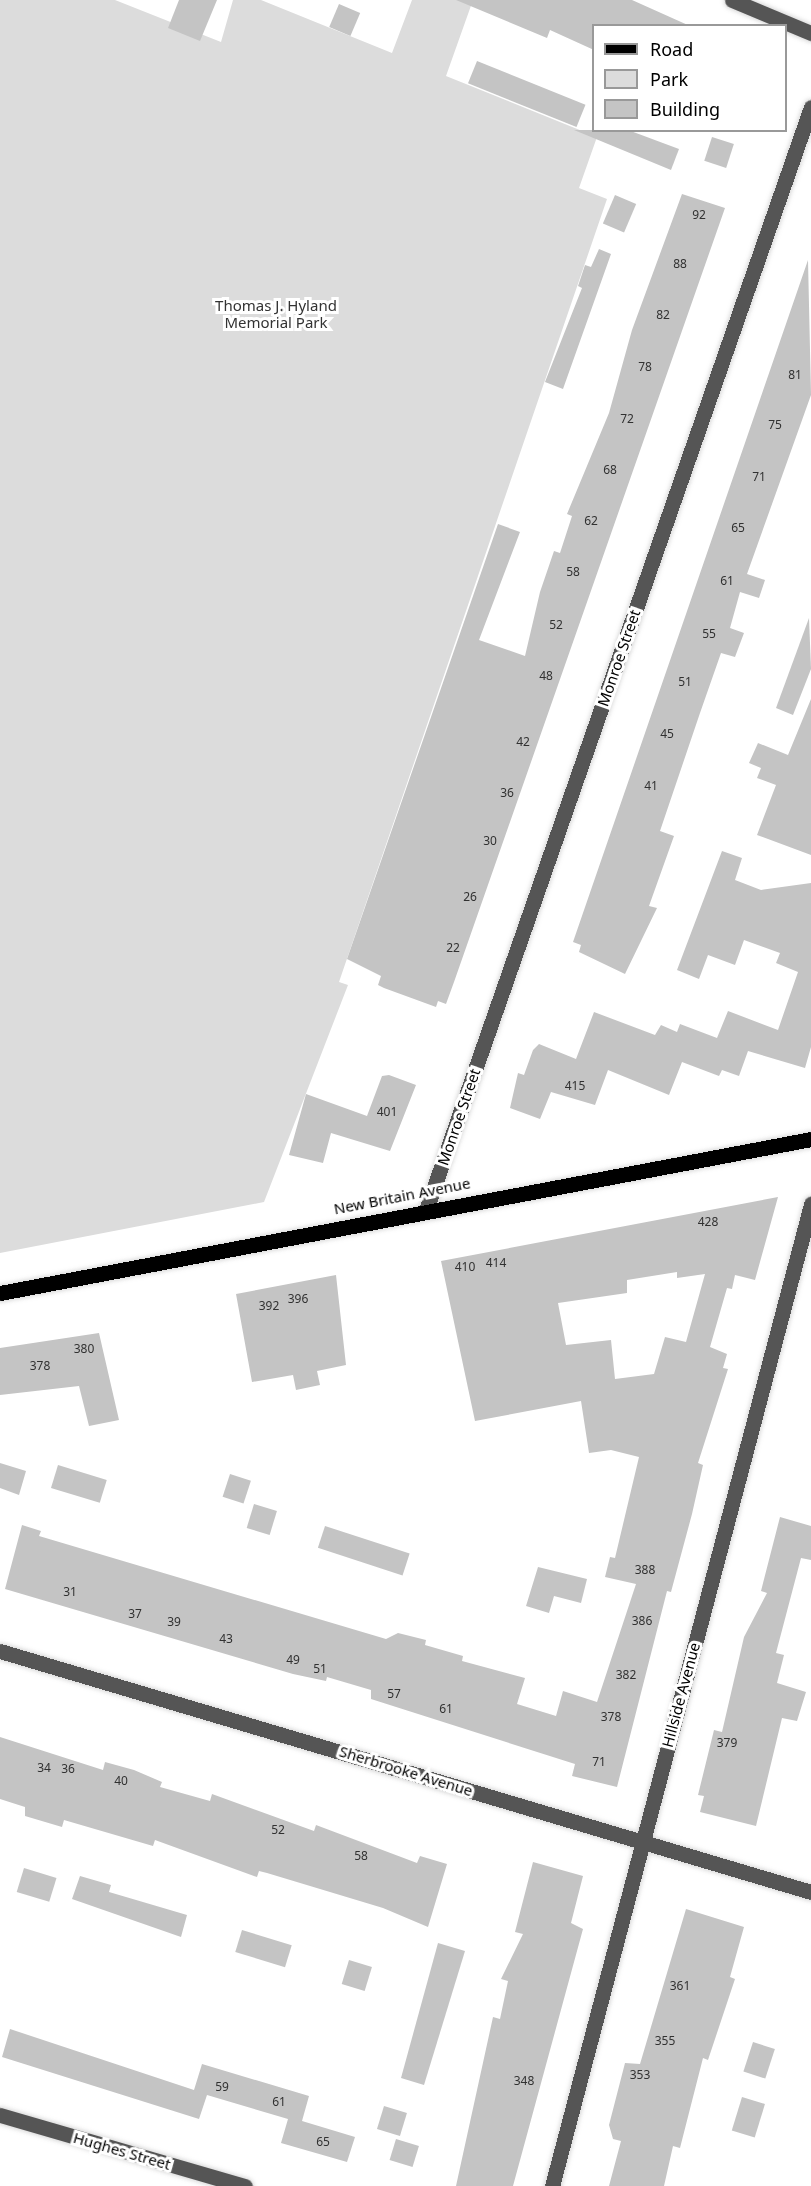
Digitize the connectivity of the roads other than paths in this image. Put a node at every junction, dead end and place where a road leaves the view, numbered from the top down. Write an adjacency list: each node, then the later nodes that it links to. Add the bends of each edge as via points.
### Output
1 (732, 0): 2 (street)
2 (811, 33)
3 (811, 107): 6 (street, Monroe Street)
4 (811, 1139): 6 (main road, New Britain Avenue)
5 (811, 1204): 9 (street, Hillside Avenue)
6 (426, 1209): 7 (main road, New Britain Avenue)
7 (0, 1293)
8 (0, 1651): 9 (street, Sherbrooke Avenue)
9 (643, 1842): 10 (street, Sherbrooke Avenue); 13 (street, Hillside Avenue)
10 (811, 1892)
11 (0, 2115): 12 (street, Hughes Street)
12 (245, 2186)
13 (552, 2186)

